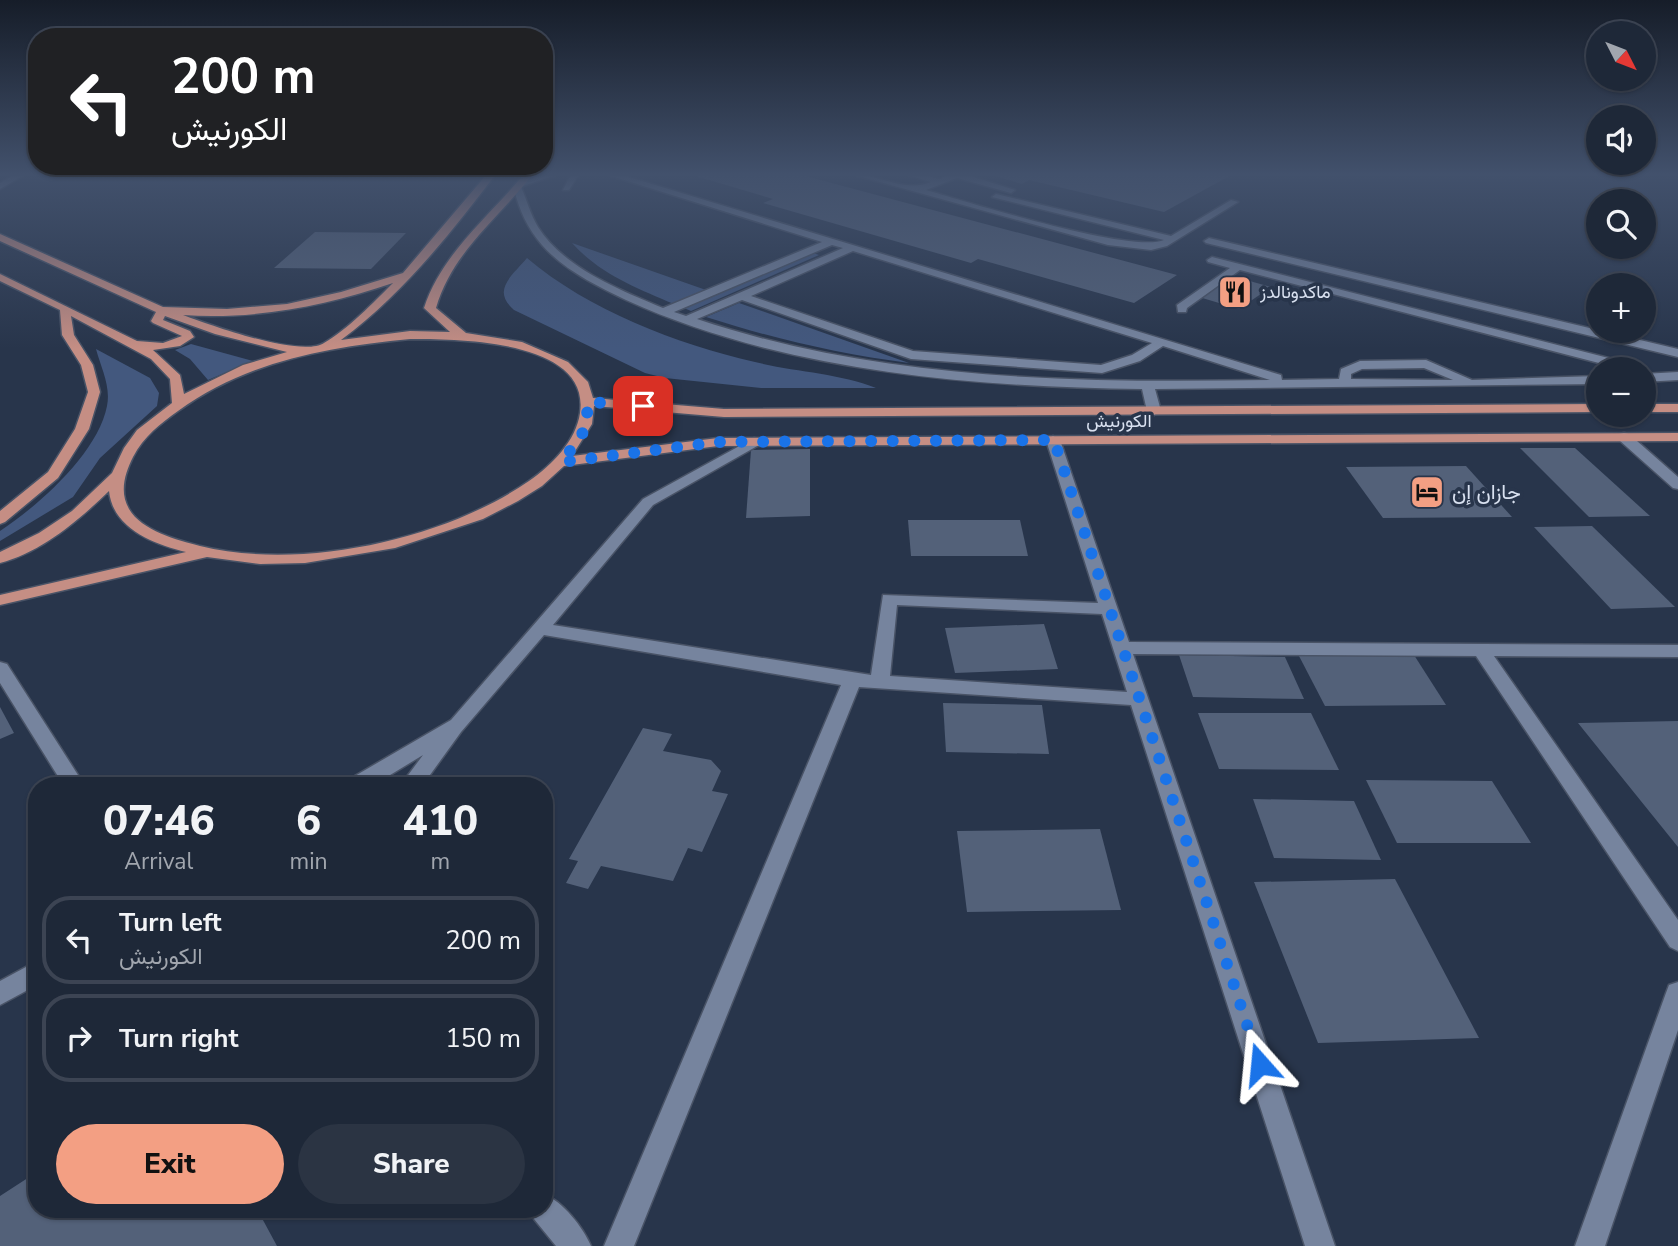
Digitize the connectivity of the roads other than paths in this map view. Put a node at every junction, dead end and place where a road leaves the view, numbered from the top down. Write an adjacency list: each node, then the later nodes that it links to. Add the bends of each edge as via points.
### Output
1 (443, 232): 15 (main road)
2 (479, 232): 23 (main road, via 448,267 430,308)
3 (536, 232): 21 (street, via 559,256 594,279)
4 (798, 232): 11 (street)
5 (1071, 232): 9 (street, via 1151,247)
6 (1140, 232): 9 (street)
7 (1184, 232): 9 (street)
8 (0, 237): 18 (main road)
9 (1172, 240)
10 (1209, 241): 28 (street)
11 (830, 242): 12 (street); 21 (street)
12 (852, 248): 17 (street); 24 (street)
13 (1212, 261): 14 (street)
14 (1238, 267): 19 (street); 29 (street)
15 (407, 275): 18 (main road, via 284,310 207,314); 26 (main road)
16 (0, 277): 20 (main road)
17 (742, 296): 22 (street); 24 (street, via 911,355 1102,369 1136,358)
18 (162, 310): 25 (main road, via 158,321 188,337 155,348); 27 (main road, via 228,334)
19 (1182, 310)
20 (65, 311): 25 (main road); 48 (main road, via 68,335 87,365 94,392 82,429 52,475)
21 (664, 312): 22 (street)
22 (686, 320): 33 (street, via 836,357 947,374 1035,382)
23 (462, 336): 26 (main road, via 410,335); 36 (main road, via 534,349 561,363 580,380)
24 (1162, 342): 34 (street)
25 (135, 344): 35 (main road, via 155,356 176,378)
26 (325, 347): 27 (main road)
27 (303, 351): 35 (main road, via 216,382)
28 (1678, 353)
29 (1589, 357)
30 (1586, 380): 32 (street)
31 (1345, 383): 32 (street); 32 (street, via 1345,372 1351,367 1426,365); 34 (street)
32 (1470, 383)
33 (1147, 384): 34 (street); 40 (street)
34 (1293, 384)
35 (178, 402): 46 (main road, via 136,438)
36 (589, 402): 40 (main road, الكورنيش, via 724,413); 45 (main road, via 584,431)
37 (1586, 408): 40 (main road, الكورنيش)
38 (1656, 408): 39 (main road)
39 (1678, 408)
40 (1154, 411)
41 (1624, 437): 42 (main road, الكورنيش); 43 (main road, الكورنيش); 47 (street)
42 (1678, 437)
43 (1054, 440): 44 (main road, الكورنيش); 52 (street)
44 (754, 442): 45 (main road, الكورنيش, via 718,442); 53 (street, via 648,502)
45 (562, 462): 49 (main road, via 514,498 446,529 364,551 278,560)
46 (115, 477): 49 (main road, via 121,509 150,536); 50 (main road, via 77,514)
47 (1678, 485)
48 (0, 519)
49 (203, 554): 51 (main road)
50 (0, 558)
51 (0, 600)
52 (1110, 609): 54 (street); 59 (street, via 889,599)
53 (540, 629): 58 (street); 61 (street)
54 (1122, 648): 55 (street); 60 (street)
55 (1480, 650): 56 (street); 65 (street)
56 (1678, 651)
57 (0, 668): 62 (street)
58 (852, 681): 59 (street); 71 (street)
59 (880, 682): 60 (street)
60 (1139, 699): 72 (street)
61 (458, 725): 63 (street); 64 (street)
62 (69, 777)
63 (370, 777)
64 (417, 777)
65 (1678, 940)
66 (28, 977): 68 (street)
67 (1678, 993): 73 (street)
68 (0, 994)
69 (552, 1218): 70 (street)
70 (576, 1246)
71 (619, 1246)
72 (1320, 1246)
73 (1590, 1246)

